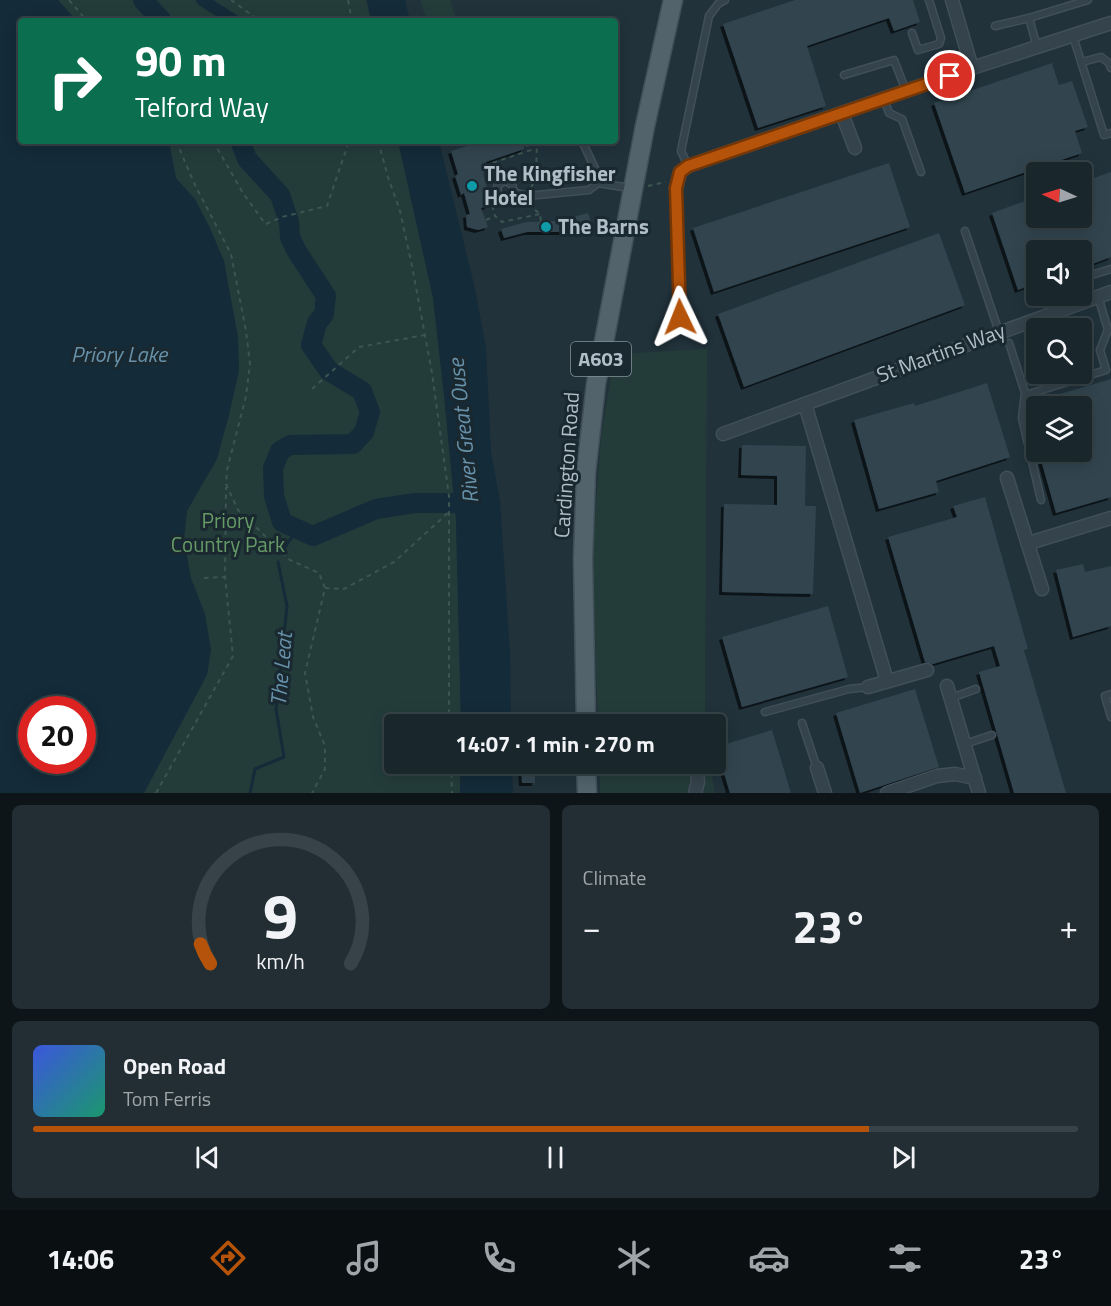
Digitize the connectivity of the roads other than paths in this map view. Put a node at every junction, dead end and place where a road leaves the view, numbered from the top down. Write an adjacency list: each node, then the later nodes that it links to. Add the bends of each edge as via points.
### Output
1 (673, 0): 26 (main road, Cardington Road / A603)
2 (725, 0): 22 (lane, via 709,16 681,151)
3 (929, 0): 9 (lane, via 941,38 939,44 918,50)
4 (952, 0): 13 (street)
5 (1088, 0): 6 (lane)
6 (1029, 18): 8 (lane); 11 (lane)
7 (1111, 23): 10 (street)
8 (995, 26)
9 (912, 33)
10 (1073, 36): 11 (street); 12 (lane)
11 (1037, 47): 13 (street)
12 (1082, 62): 14 (lane, via 1101,57); 19 (lane, via 1104,135)
13 (972, 68): 16 (street)
14 (1111, 68)
15 (844, 75): 16 (lane, via 894,60)
16 (906, 91): 17 (street)
17 (884, 99): 18 (street); 23 (lane, via 889,113 902,119)
18 (842, 114): 21 (street); 22 (street)
19 (1111, 133)
20 (583, 144): 24 (lane)
21 (855, 148)
22 (688, 166): 25 (street, via 680,172)
23 (921, 172)
24 (598, 183): 26 (lane); 27 (lane, via 589,190 527,196)
25 (676, 184): 33 (lane)
26 (633, 188): 52 (main road, Cardington Road / A603, via 596,384 586,472)
27 (517, 193): 27 (lane, via 512,183 503,181 497,187 499,196 507,199)
28 (965, 231): 34 (lane)
29 (1111, 269): 30 (lane)
30 (1092, 275)
31 (1111, 292): 32 (street, St Martins Way)
32 (1098, 296): 34 (street, St Martins Way); 36 (lane, via 1108,330 1101,350 1106,370)
33 (680, 317)
34 (999, 332): 37 (street, St Martins Way)
35 (1009, 342): 36 (lane)
36 (1025, 393): 40 (lane, via 1022,418)
37 (805, 404): 38 (street, St Martins Way); 45 (street)
38 (723, 434)
39 (1007, 478): 42 (street)
40 (1041, 500)
41 (1111, 519): 42 (street)
42 (1029, 543): 43 (street)
43 (1042, 589)
44 (927, 670): 45 (street)
45 (886, 681): 47 (street)
46 (947, 686): 50 (street)
47 (868, 687): 51 (lane)
48 (976, 690): 50 (lane)
49 (1111, 694): 53 (lane, via 1105,696)
50 (951, 698): 56 (street)
51 (765, 712)
52 (586, 714)
53 (1111, 717)
54 (802, 723): 57 (lane)
55 (992, 735): 56 (lane)
56 (964, 744): 60 (street)
57 (817, 768): 63 (street)
58 (586, 774): 61 (main road)
59 (697, 774): 62 (street)
60 (975, 778): 64 (street, via 936,776); 65 (street)
61 (587, 793)
62 (695, 793)
63 (825, 793)
64 (887, 793)
65 (979, 793)

